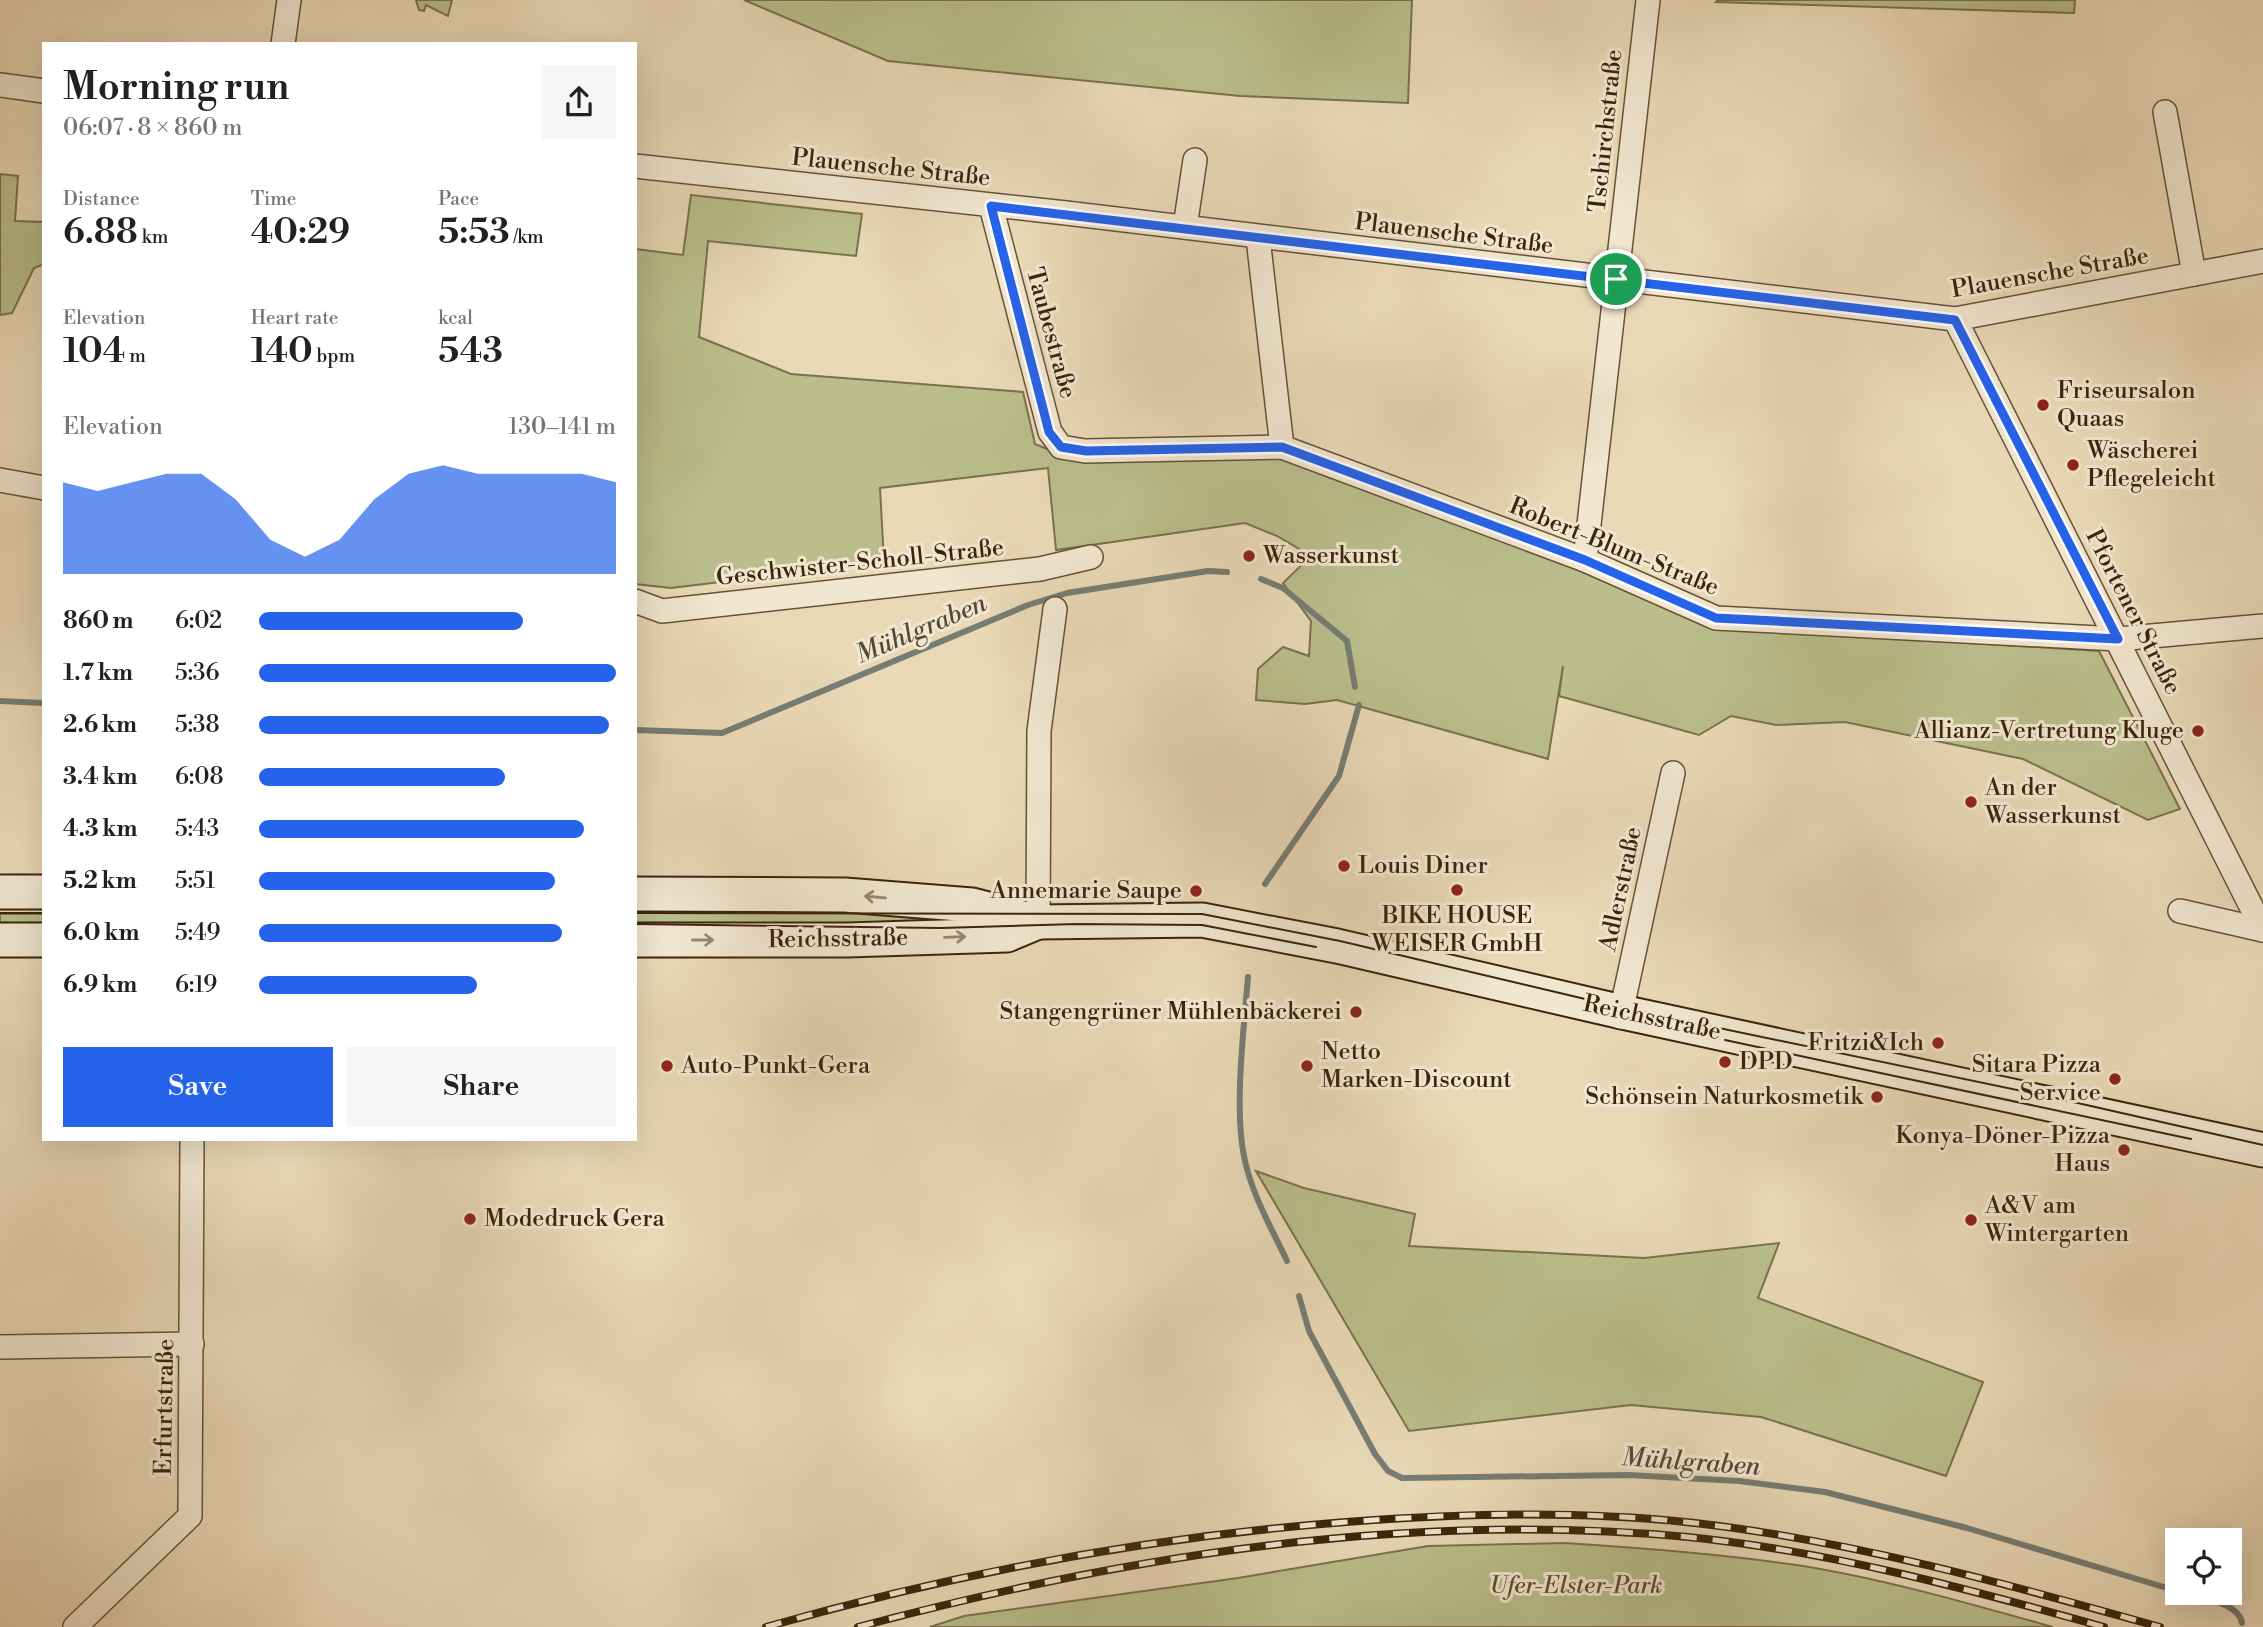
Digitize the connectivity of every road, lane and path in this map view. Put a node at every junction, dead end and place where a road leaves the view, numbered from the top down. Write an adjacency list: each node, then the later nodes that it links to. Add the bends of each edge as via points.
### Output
1 (289, 0): 3 (street)
2 (1648, 0): 14 (street, Tschirchstraße)
3 (283, 42)
4 (0, 85): 5 (street)
5 (42, 91)
6 (2165, 112): 13 (street)
7 (1195, 160): 10 (street)
8 (637, 166): 9 (street, Plauensche Straße)
9 (991, 206): 10 (street, Plauensche Straße); 17 (street, Taubestraße, via 1049,432 1061,447)
10 (1185, 227): 11 (street, Plauensche Straße)
11 (1258, 238): 14 (street, Plauensche Straße); 16 (street)
12 (2263, 261): 13 (street, Plauensche Straße)
13 (2194, 274): 15 (street, Plauensche Straße)
14 (1616, 279): 15 (street, Plauensche Straße); 21 (street, Tschirchstraße)
15 (1955, 320): 25 (street, Pfortener Straße)
16 (1282, 447): 17 (street, Robert-Blum-Straße); 21 (street, Robert-Blum-Straße)
17 (1086, 451)
18 (0, 480): 19 (street)
19 (42, 488)
20 (1091, 557): 22 (street, Geschwister-Scholl-Straße, via 1040,569 662,611)
21 (1585, 560): 25 (street, Robert-Blum-Straße, via 1716,618)
22 (637, 602)
23 (1055, 609): 31 (street, via 1039,731)
24 (2263, 626): 25 (street, Robert-Blum-Straße)
25 (2118, 639): 32 (street, Pfortener Straße)
26 (1673, 773): 36 (street, Adlerstraße)
27 (0, 892): 28 (main road)
28 (42, 892)
29 (637, 894): 31 (main road, Reichsstraße, one-way to 29, via 972,905 845,895)
30 (2180, 911): 32 (street)
31 (1038, 922): 35 (main road, Reichsstraße, one-way to 31, via 1007,935); 36 (main road, Reichsstraße, via 1202,920 1324,943)
32 (2263, 930)
33 (0, 940): 34 (main road)
34 (42, 940)
35 (637, 940)
36 (1621, 1014): 38 (main road, Reichsstraße)
37 (192, 1141): 39 (street, Erfurtstraße)
38 (2263, 1150)
39 (192, 1344): 40 (street); 41 (street, Erfurtstraße, via 190,1516)
40 (0, 1347)
41 (75, 1627)

